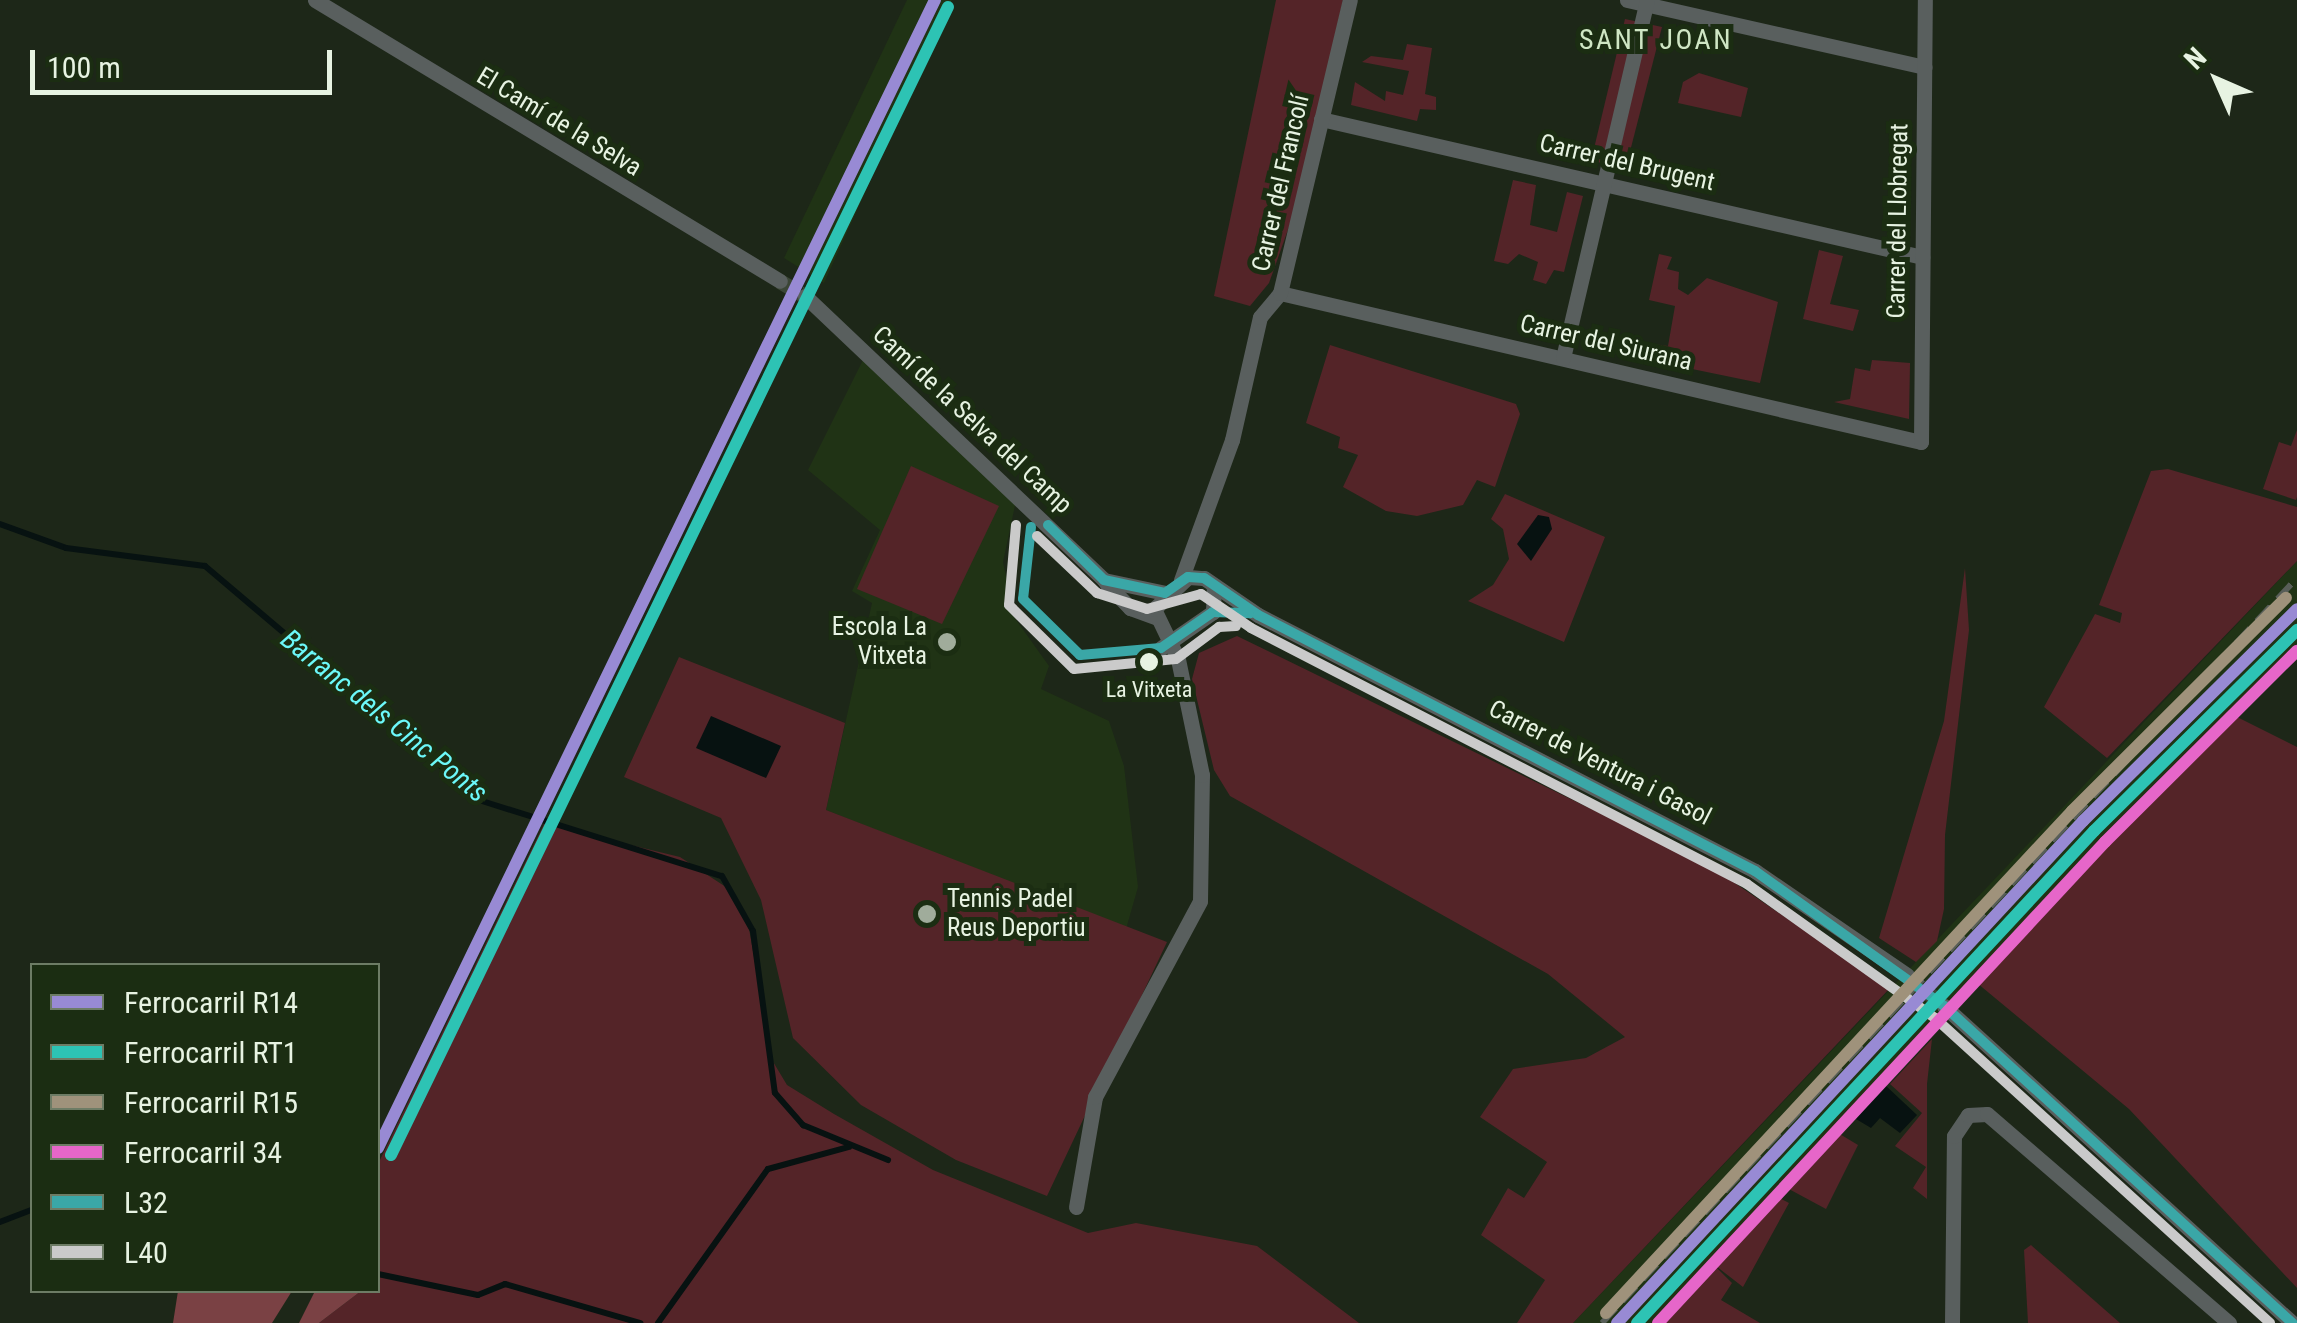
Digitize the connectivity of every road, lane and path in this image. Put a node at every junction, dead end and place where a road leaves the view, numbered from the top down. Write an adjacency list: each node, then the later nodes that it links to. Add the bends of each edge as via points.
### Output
1 (315, 0): 10 (street, El Camí de la Selva)
2 (1350, 0): 7 (street, Carrer del Francolí)
3 (1627, 0): 5 (street)
4 (1925, 0): 6 (street, Carrer del Llobregat)
5 (1647, 2): 6 (street); 8 (street)
6 (1925, 67): 9 (street, Carrer del Llobregat)
7 (1322, 119): 8 (street, Carrer del Brugent); 11 (street, Carrer del Francolí)
8 (1605, 184): 9 (street, Carrer del Brugent); 13 (street)
9 (1922, 257): 14 (street, Carrer del Llobregat)
10 (780, 281)
11 (1280, 292): 13 (street, Carrer del Siurana); 15 (street, Carrer del Francolí, via 1260,317)
12 (805, 296): 16 (street, Camí de la Selva del Camp)
13 (1562, 358): 14 (street, Carrer del Siurana)
14 (1921, 442)
15 (1200, 545): 17 (street, Carrer del Francolí); 18 (street, Carrer del Francolí)
16 (1104, 580): 19 (street); 22 (street, Camí de la Selva del Camp)
17 (1181, 580): 18 (street); 19 (street)
18 (1209, 583): 20 (street, Carrer del Francolí); 21 (street, Carrer de Ventura i Gasol)
19 (1166, 593): 22 (street)
20 (1213, 612): 21 (street, Carrer de Ventura i Gasol); 22 (street)
21 (1258, 615): 23 (street, Carrer de Ventura i Gasol, via 1755,871)
22 (1171, 637): 25 (street, via 1202,776 1200,900 1094,1096)
23 (1907, 975)
24 (1944, 1006): 28 (street)
25 (1076, 1208)
26 (1952, 1323): 27 (street, via 1954,1136 1968,1116 1987,1114)
27 (2230, 1323)
28 (2292, 1323)

